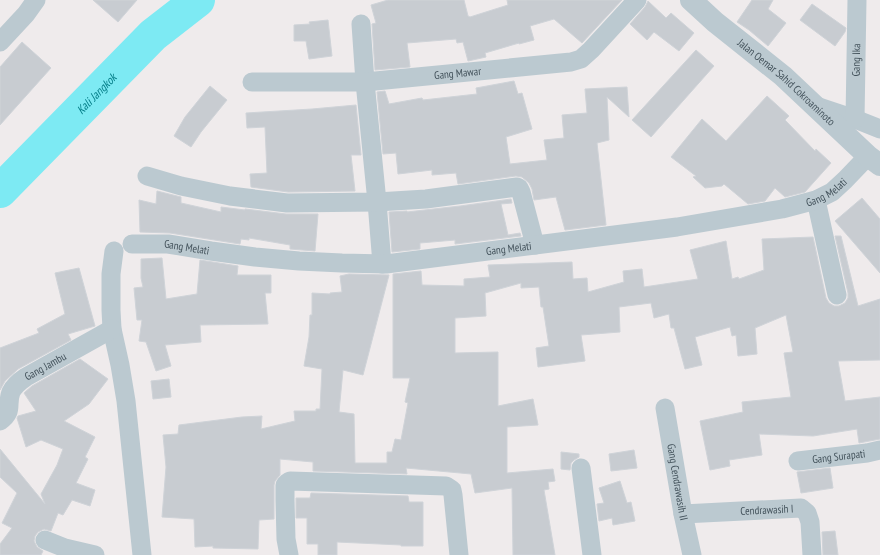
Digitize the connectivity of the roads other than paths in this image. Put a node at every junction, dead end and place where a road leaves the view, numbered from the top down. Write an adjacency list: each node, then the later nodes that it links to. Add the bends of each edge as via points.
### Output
1 (36, 0): 6 (street)
2 (637, 0): 8 (street, Gang Mawar, via 581,59)
3 (691, 0): 9 (street, Jalan Oemar Sahid Cokroaminoto)
4 (857, 0): 10 (street, Gang Ika)
5 (362, 24): 8 (street)
6 (0, 42)
7 (252, 82): 8 (street, Gang Mawar)
8 (365, 82): 15 (street)
9 (815, 105): 10 (street); 12 (street, Jalan Oemar Sahid Cokroaminoto)
10 (855, 119): 11 (street)
11 (880, 130)
12 (874, 161): 14 (street, Gang Melati, via 832,192)
13 (147, 176): 15 (street, via 230,196 280,202)
14 (816, 200): 17 (street, Gang Melati, via 782,209 677,227); 20 (street)
15 (377, 202): 17 (street, via 426,199 517,187 521,192); 19 (street)
16 (132, 244): 19 (street, Gang Melati, via 168,244 298,261)
17 (535, 245): 19 (street, Gang Melati)
18 (114, 251): 21 (street, via 111,274)
19 (382, 264)
20 (837, 295)
21 (112, 329): 23 (street, Gang Jambu, via 26,377 15,386 9,397 8,413); 30 (street, via 126,401)
22 (665, 408): 27 (street, Gang Cendrawasih II)
23 (0, 421)
24 (880, 450): 25 (street, Gang Surapati, via 867,454)
25 (798, 461)
26 (581, 468): 33 (street)
27 (683, 514): 34 (street, Gang Cendrawasih II); 35 (street, Cendrawasih I, via 801,508 807,513 810,522)
28 (45, 540): 29 (street)
29 (94, 555)
30 (142, 555)
31 (288, 555): 32 (street, via 284,500 287,482 446,486 454,495)
32 (459, 555)
33 (592, 555)
34 (692, 555)
35 (812, 555)

